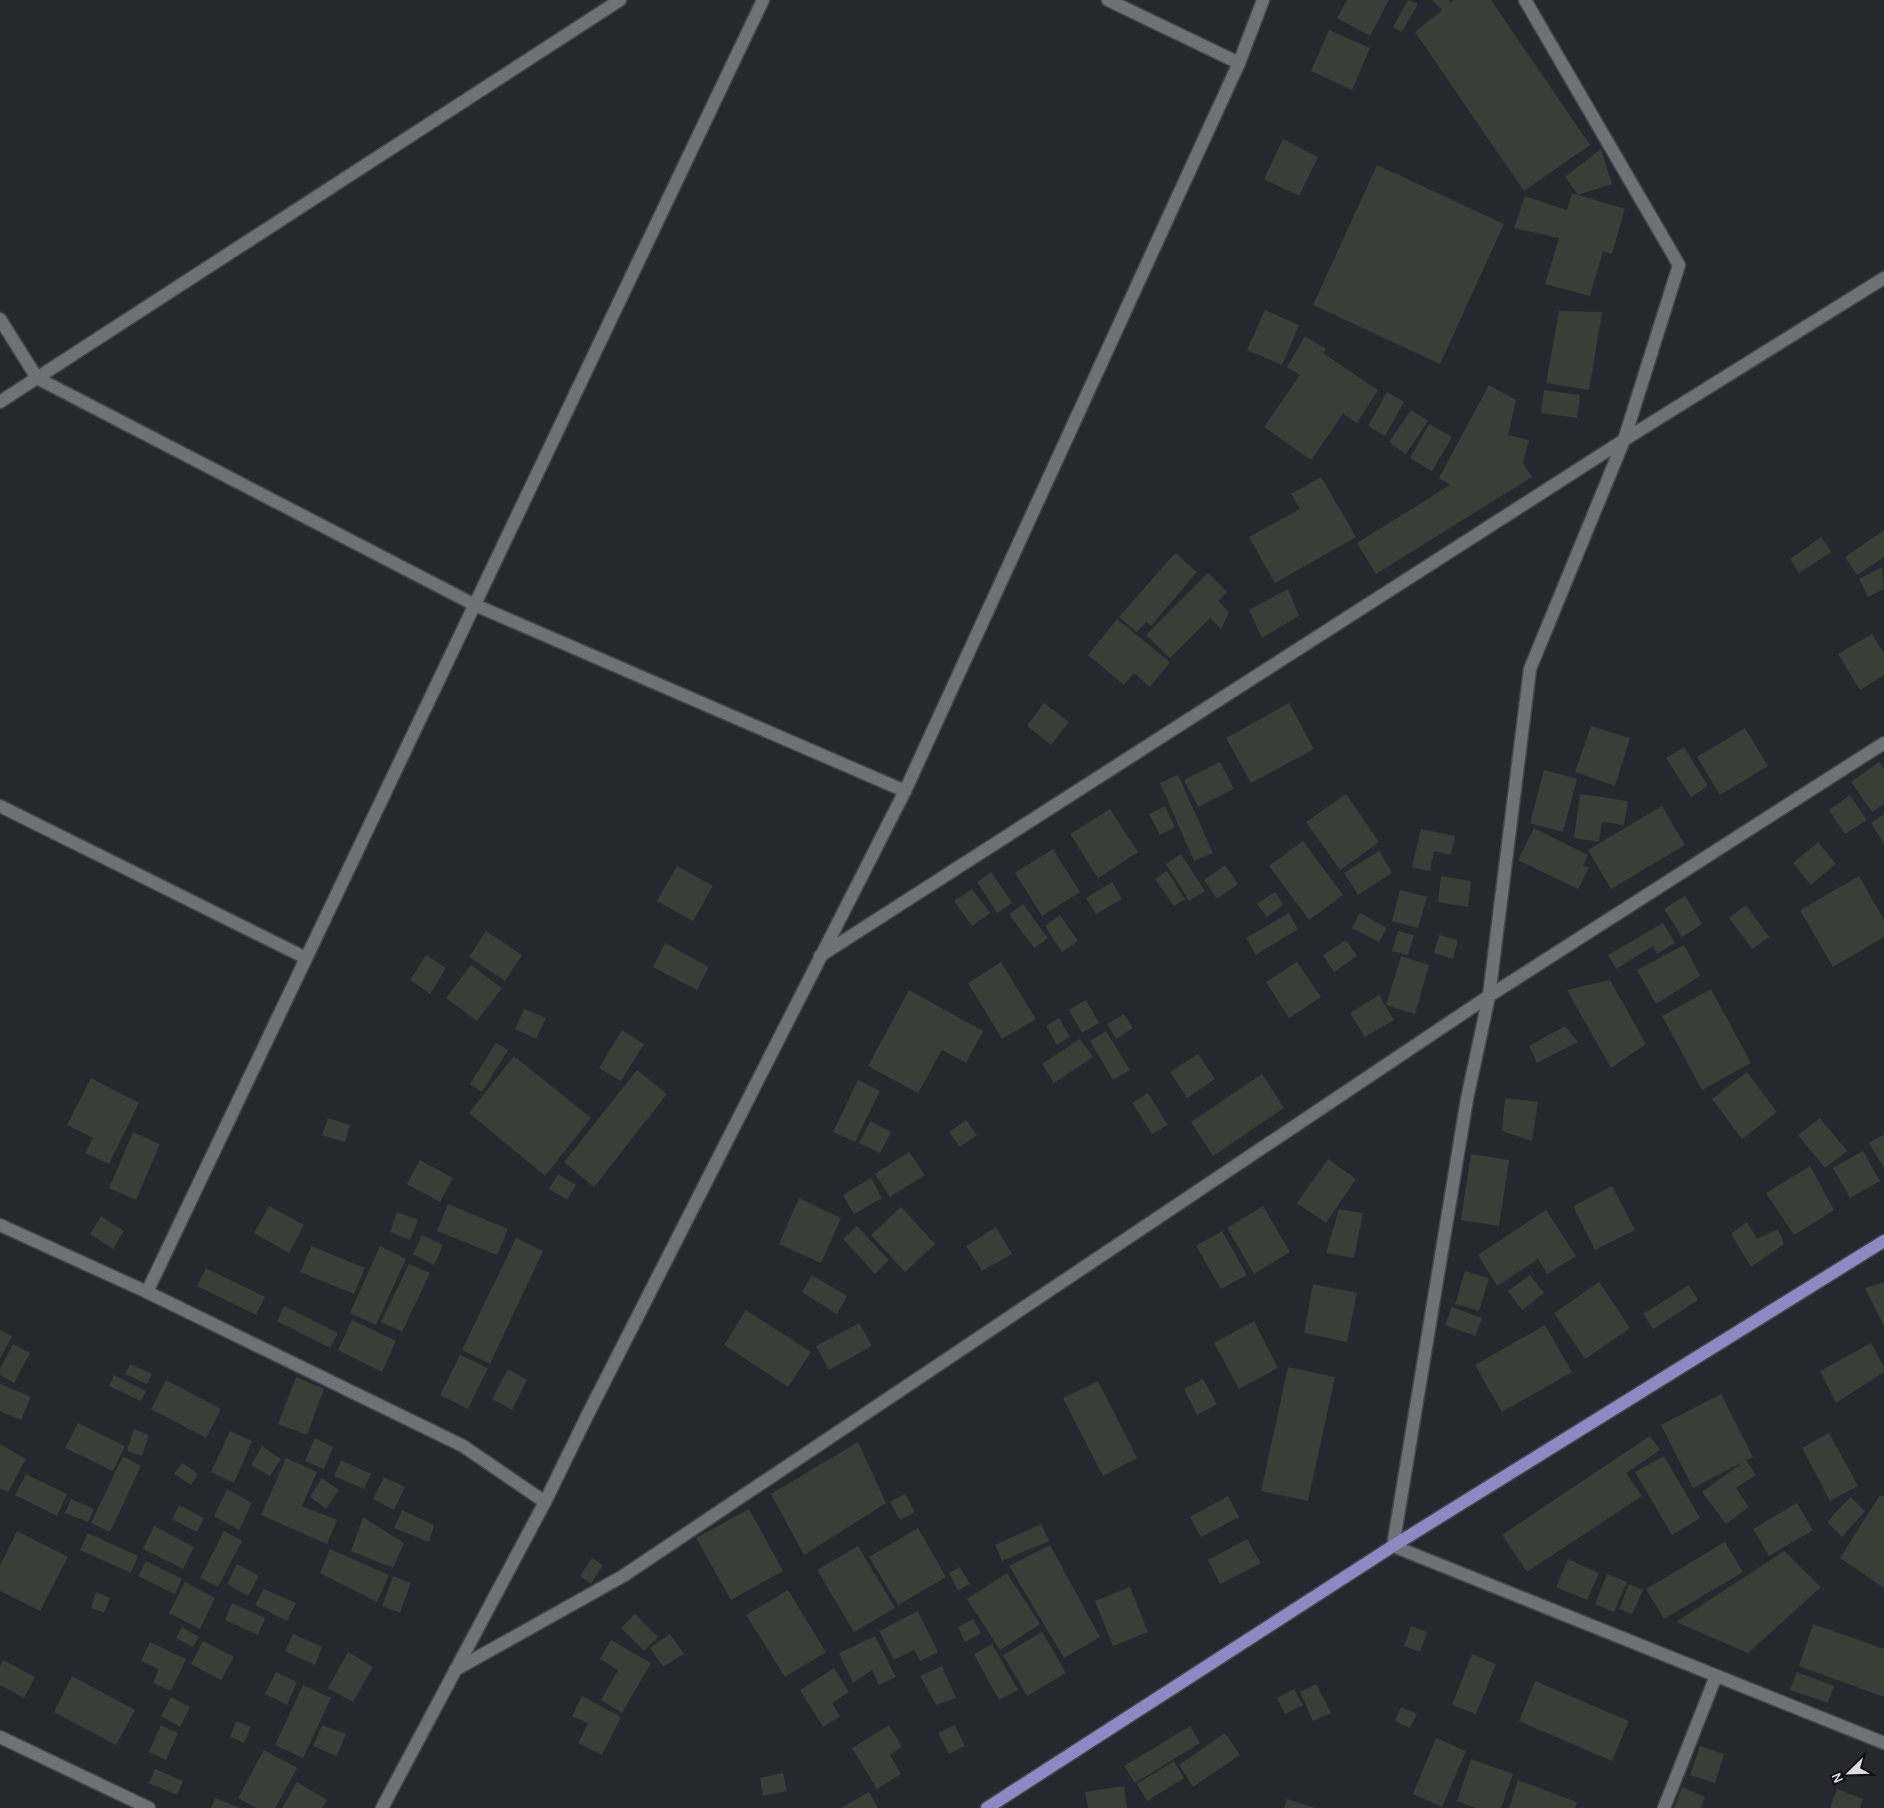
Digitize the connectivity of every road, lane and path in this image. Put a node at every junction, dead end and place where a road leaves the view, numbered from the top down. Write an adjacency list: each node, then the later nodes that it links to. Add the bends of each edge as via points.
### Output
1 (620, 0): 9 (street)
2 (763, 0): 12 (street)
3 (1108, 0): 6 (street)
4 (1263, 0): 6 (street)
5 (1525, 0): 11 (street, via 1678,265)
6 (1239, 63): 14 (street)
7 (1884, 278): 11 (street)
8 (0, 319): 9 (street)
9 (37, 378): 10 (street); 12 (street)
10 (0, 402)
11 (1624, 440): 16 (street); 18 (street, via 1530,669)
12 (475, 605): 14 (street); 17 (street)
13 (1884, 743): 18 (street)
14 (905, 791): 16 (street)
15 (0, 806): 17 (street)
16 (820, 956): 22 (street)
17 (306, 958): 21 (street)
18 (1489, 996): 23 (street, via 1467,1099); 24 (street, via 623,1576)
19 (0, 1225): 21 (street)
20 (1884, 1241): 23 (main road)
21 (147, 1292): 22 (street, via 463,1446)
22 (546, 1502): 24 (street)
23 (1393, 1546): 25 (street); 28 (main road)
24 (455, 1670): 30 (street)
25 (1716, 1676): 27 (street); 31 (street)
26 (0, 1737): 29 (street)
27 (1884, 1743)
28 (994, 1807)
29 (149, 1808)
30 (382, 1808)
31 (1664, 1808)

